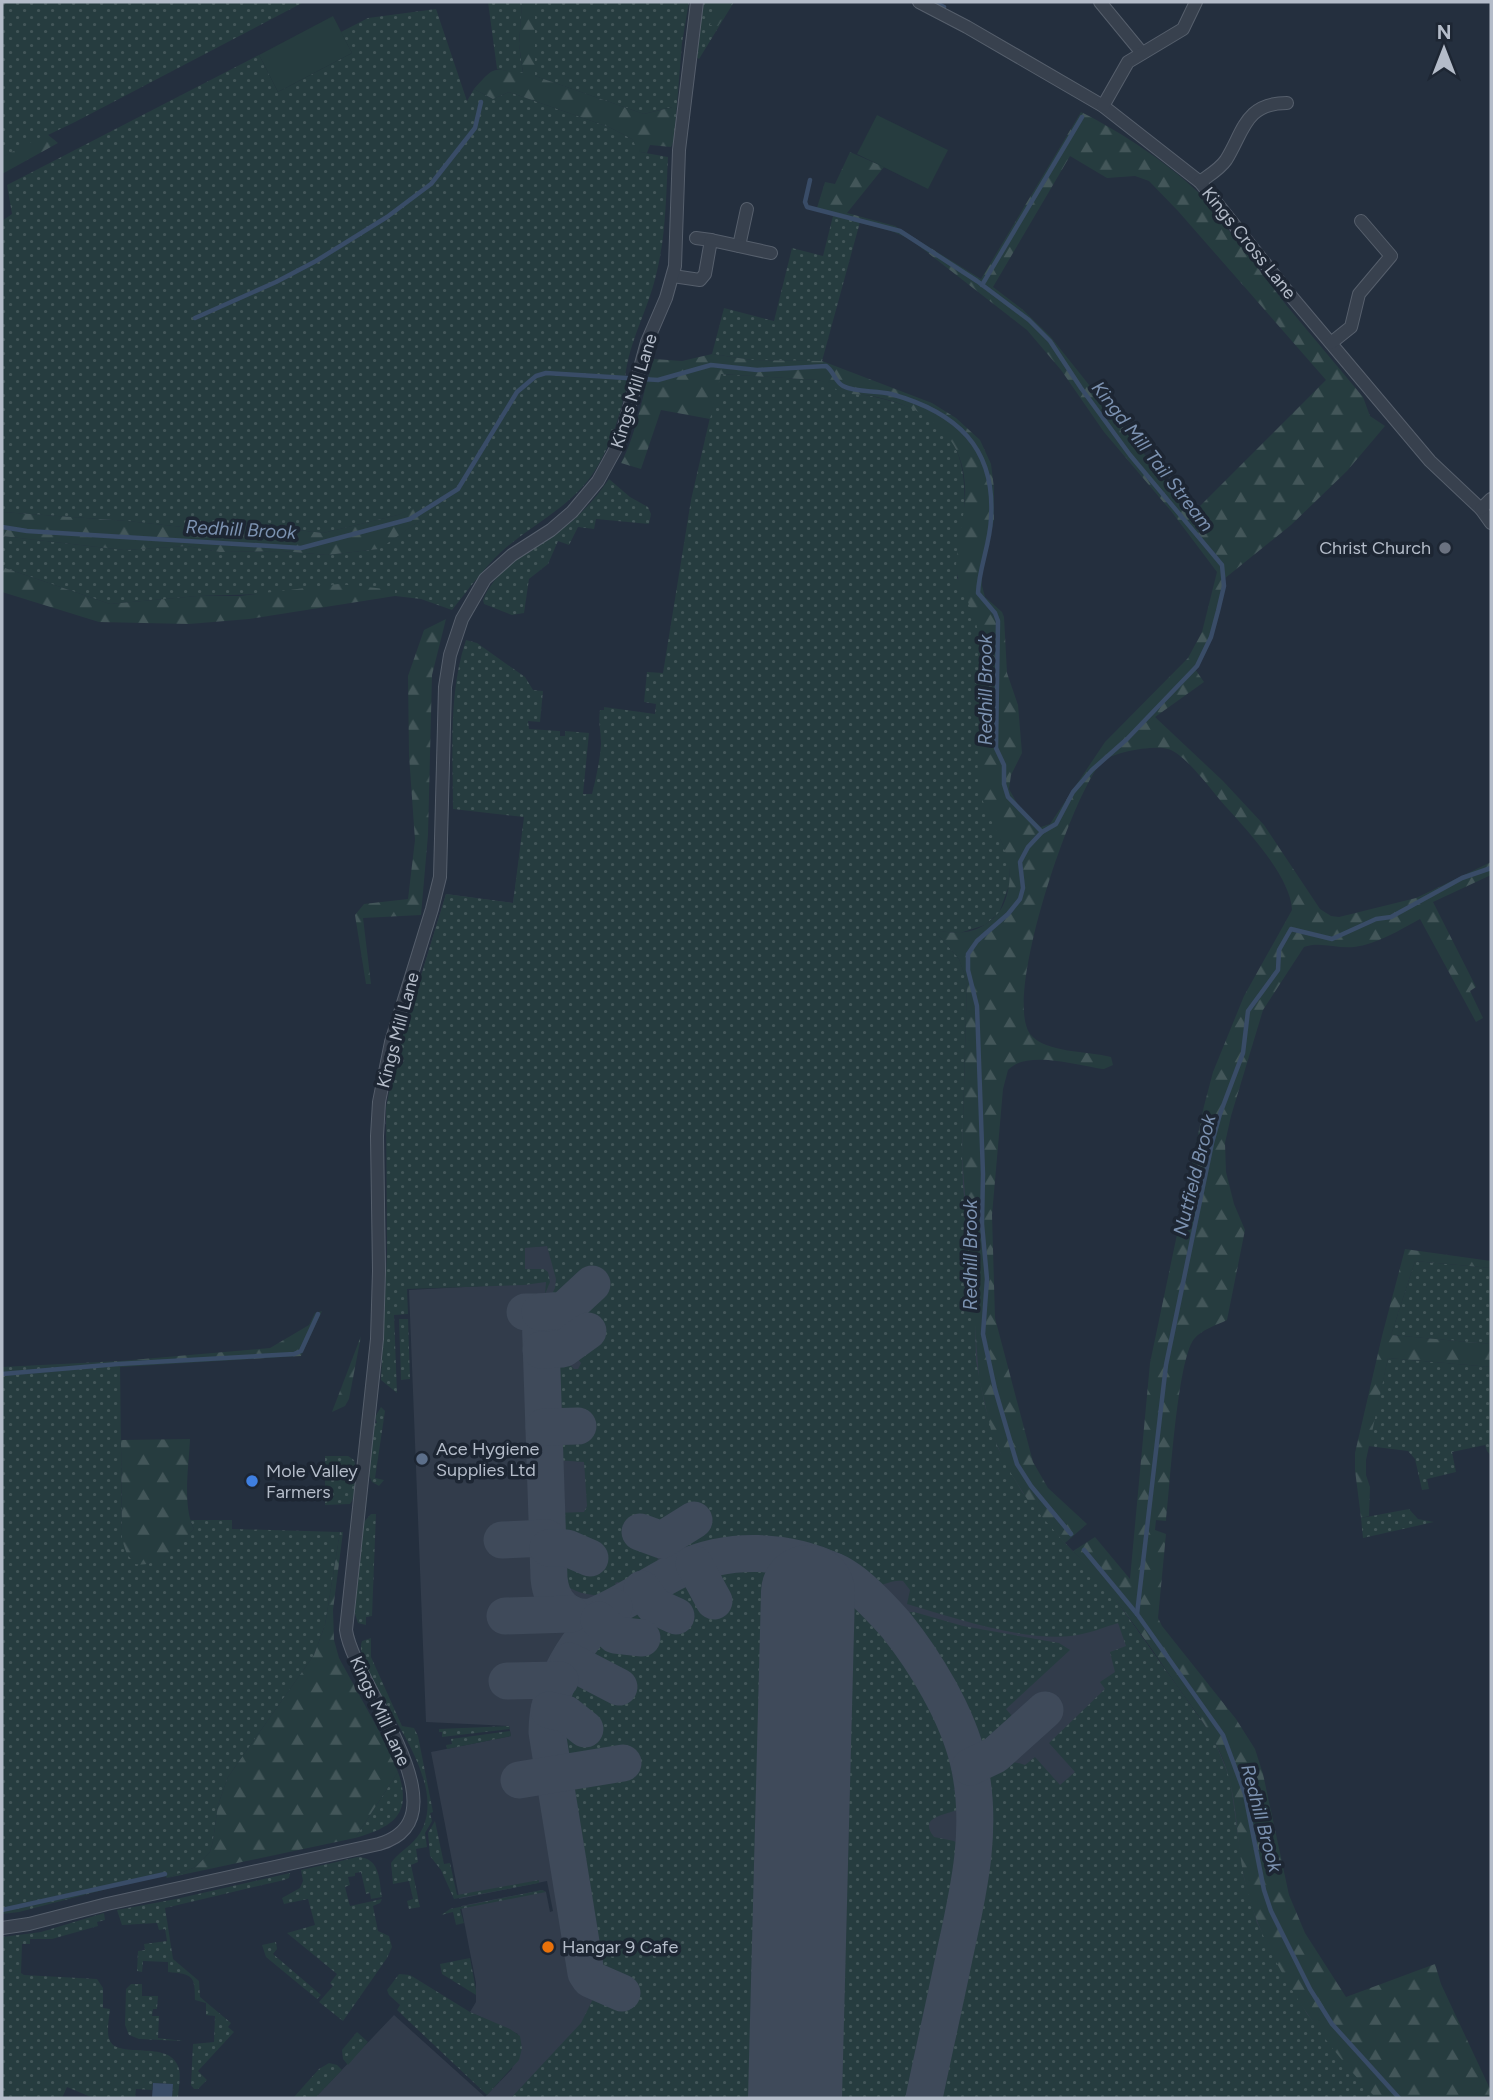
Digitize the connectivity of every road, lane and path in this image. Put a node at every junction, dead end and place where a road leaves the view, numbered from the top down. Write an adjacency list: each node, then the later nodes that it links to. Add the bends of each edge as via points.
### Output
1 (697, 2): 15 (street, Kings Mill Lane, via 679,150)
2 (919, 2): 7 (street, Kings Cross Lane)
3 (1100, 2): 5 (street)
4 (1196, 2): 5 (street, via 1183,29)
5 (1142, 53): 7 (street, via 1128,62)
6 (1287, 103): 8 (street, via 1272,103 1255,112 1238,133 1225,162)
7 (1103, 106): 8 (street, Kings Cross Lane)
8 (1200, 182): 16 (street, Kings Cross Lane)
9 (747, 209): 13 (street)
10 (1361, 221): 16 (street, via 1391,256 1359,294 1351,327)
11 (696, 238): 12 (street)
12 (711, 240): 13 (street); 15 (street, via 703,277 696,281)
13 (739, 246): 14 (street)
14 (771, 253)
15 (673, 276): 20 (street, Kings Mill Lane, via 647,342 620,441 598,481 566,518 490,573 461,619 452,648 446,687 438,885 381,1086 377,1339 345,1630 355,1661 403,1756 415,1795 412,1816 399,1835 383,1843)
16 (1331, 343): 18 (street, Kings Cross Lane, via 1430,461)
17 (1491, 499): 18 (street)
18 (1481, 509): 19 (street, Kings Cross Lane)
19 (1491, 523)
20 (2, 1928)

